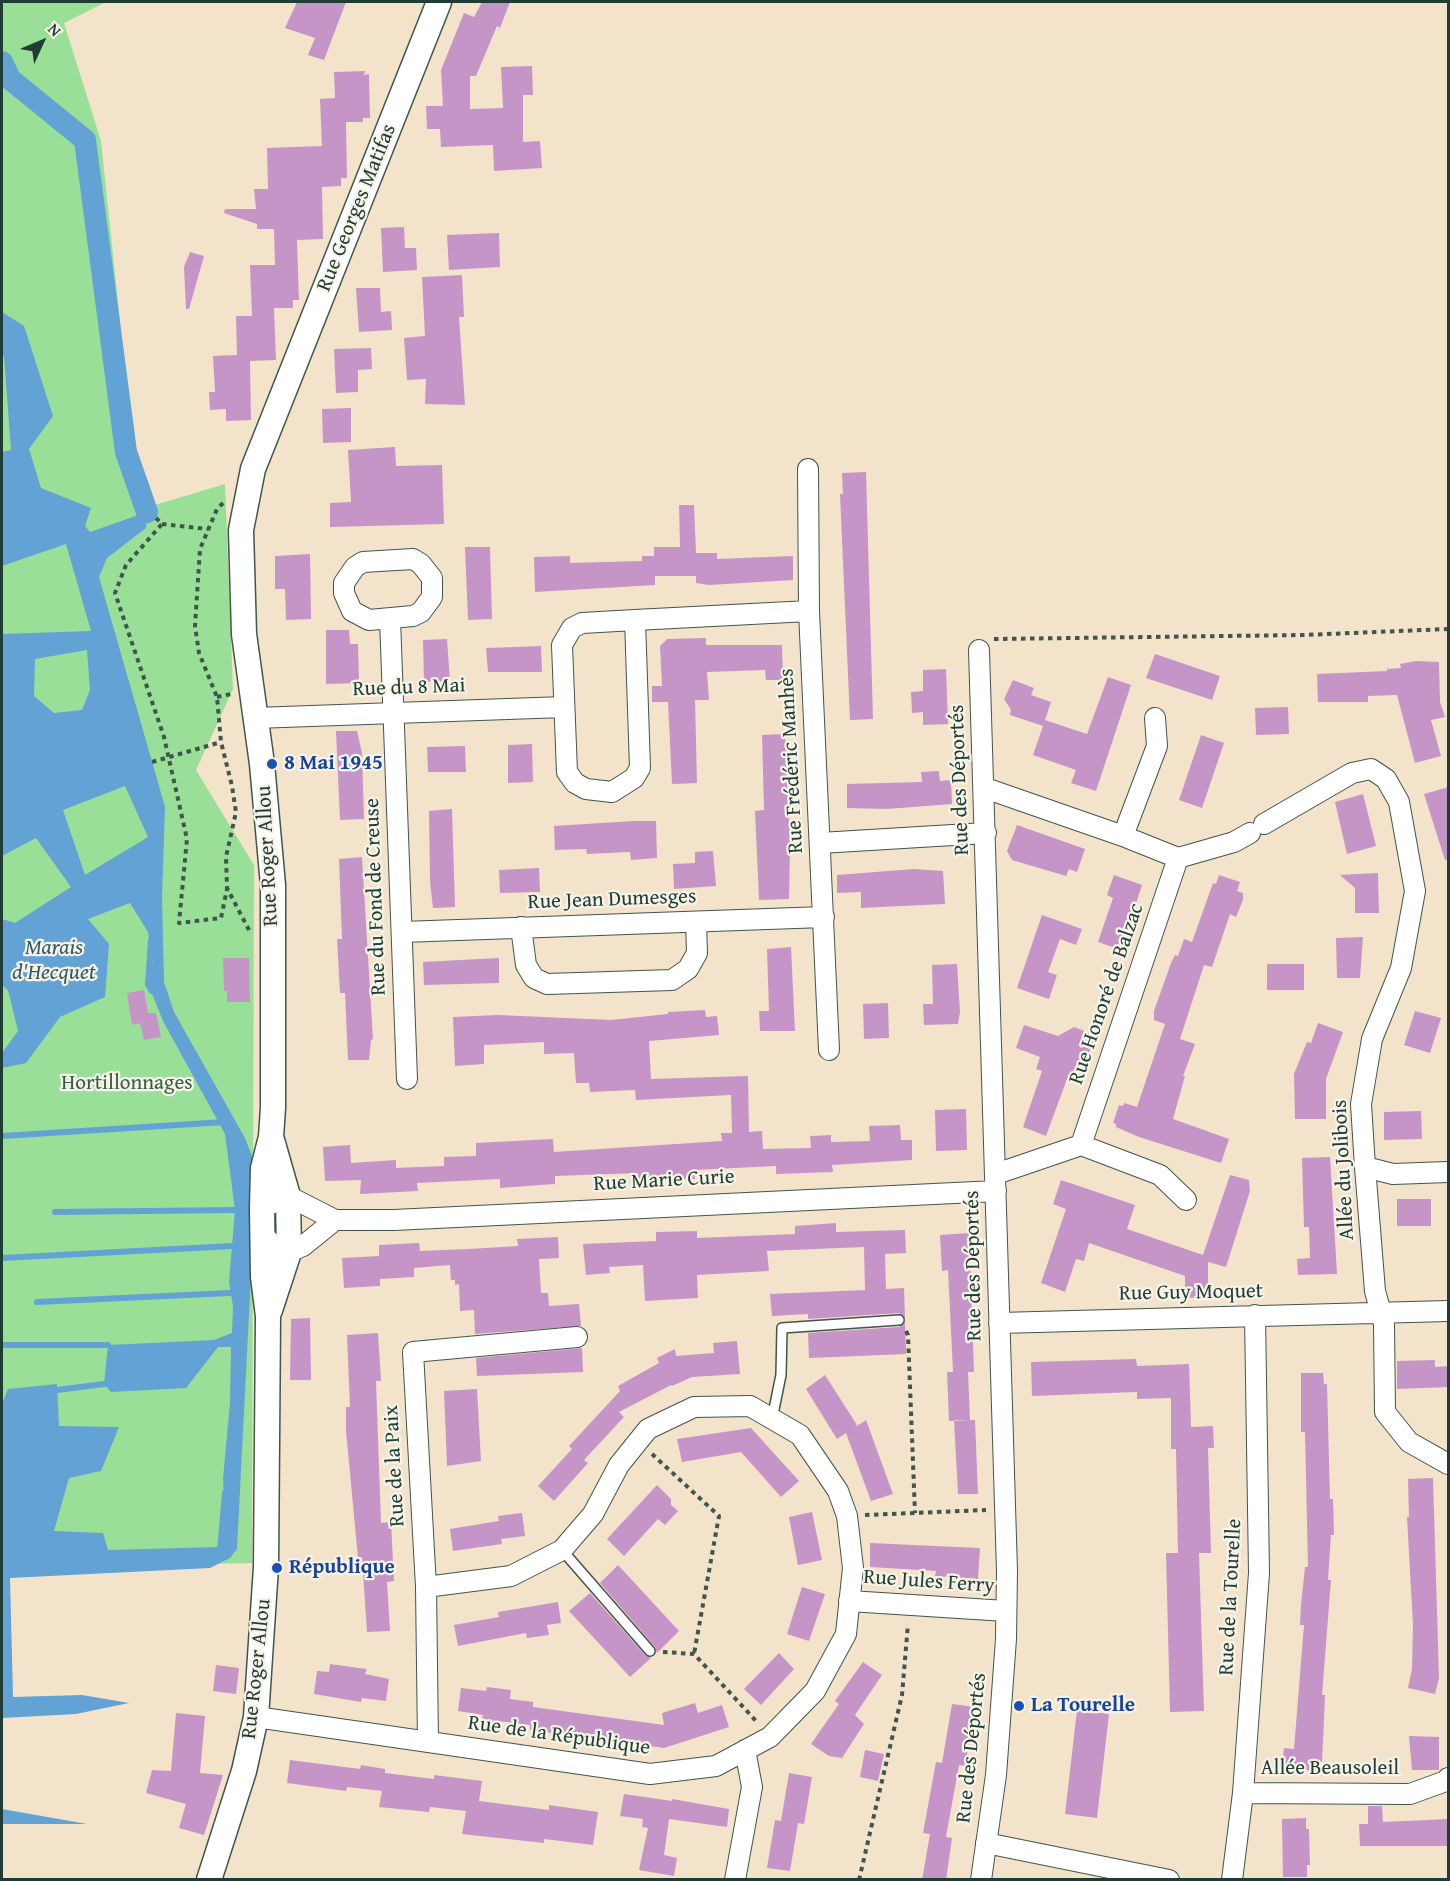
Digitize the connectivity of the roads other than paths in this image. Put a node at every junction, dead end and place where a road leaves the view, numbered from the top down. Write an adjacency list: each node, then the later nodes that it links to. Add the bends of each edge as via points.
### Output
1 (439, 2): 2 (street, Rue Georges Matifas)
2 (253, 469): 10 (street, Rue Roger Allou, via 240,530 244,634)
3 (808, 469): 4 (street, Rue Frédéric Manhès)
4 (809, 611): 6 (street); 15 (street, Rue Frédéric Manhès)
5 (390, 619): 5 (street, via 422,612 432,597 432,578 413,559 363,562 355,567 345,584 344,593 352,611 369,620); 9 (street, Rue du Fond de Creuse)
6 (635, 620): 8 (street, via 582,623 566,635 562,645); 8 (street, via 640,768 634,778 612,792 586,789 575,783 567,772)
7 (979, 650): 12 (street, Rue des Déportés)
8 (564, 707): 9 (street, Rue du 8 Mai)
9 (394, 713): 10 (street, Rue du 8 Mai); 20 (street, Rue du Fond de Creuse)
10 (255, 718): 23 (street, Rue Roger Allou, via 273,885)
11 (1155, 718): 14 (street, via 1157,746)
12 (985, 788): 13 (street, Rue des Déportés); 14 (street)
13 (986, 833): 15 (street); 27 (street, Rue des Déportés)
14 (1123, 836): 16 (street)
15 (820, 843): 17 (street, Rue Frédéric Manhès)
16 (1178, 858): 24 (street, Rue Honoré de Balzac); 25 (street, Allée du Jolibois, via 1234,842 1352,773 1371,769 1386,779 1399,801 1415,891 1401,968 1372,1039 1361,1104)
17 (824, 917): 18 (street, Rue Jean Dumesges); 21 (street, Rue Frédéric Manhès)
18 (696, 922): 19 (street, Rue Jean Dumesges); 19 (street, via 697,953 688,969 672,980 547,984 534,978 526,965)
19 (521, 927): 20 (street, Rue Jean Dumesges)
20 (402, 932): 22 (street, Rue du Fond de Creuse)
21 (830, 1050)
22 (406, 1079)
23 (272, 1137): 28 (street, Rue Roger Allou); 30 (street, Rue Roger Allou, via 263,1168)
24 (1081, 1145): 27 (street); 29 (street, via 1160,1175)
25 (1365, 1167): 26 (street, via 1393,1174); 35 (street, Allée du Jolibois, via 1375,1292)
26 (1449, 1172)
27 (996, 1183): 31 (street, Rue Marie Curie); 39 (street, Rue des Déportés)
28 (288, 1196): 30 (street); 31 (street); 33 (street, Rue Roger Allou)
29 (1186, 1200)
30 (262, 1208): 32 (street, Rue Roger Allou)
31 (335, 1220): 33 (street, via 303,1246)
32 (263, 1236): 33 (street); 36 (street, Rue Roger Allou)
33 (289, 1252): 36 (street, Rue Roger Allou)
34 (1449, 1311): 35 (street, Rue Guy Moquet)
35 (1383, 1313): 37 (street, Rue Guy Moquet); 42 (street, via 1385,1412 1409,1442)
36 (268, 1316): 48 (street, Rue Roger Allou, via 266,1567)
37 (1255, 1316): 39 (street, Rue Guy Moquet); 52 (street, Rue de la Tourelle, via 1259,1573)
38 (899, 1320): 41 (lane, via 782,1328 781,1375)
39 (999, 1323): 46 (street, Rue des Déportés)
40 (577, 1338): 44 (street, Rue de la Paix, via 413,1352)
41 (772, 1419): 43 (street, Rue de la République, via 750,1406 694,1407 648,1429 619,1465 593,1514); 45 (street, Rue de la République, via 800,1435 838,1491 847,1515 854,1568)
42 (1449, 1464)
43 (562, 1551): 44 (street, Rue de la République, via 511,1576); 47 (lane)
44 (426, 1587): 49 (street, Rue de la Paix)
45 (849, 1601): 46 (street, Rue Jules Ferry); 50 (street, Rue de la République, via 846,1634 815,1692 770,1737)
46 (1006, 1611): 53 (street, Rue des Déportés, via 996,1775)
47 (650, 1651)
48 (256, 1717): 49 (street, Rue de la République); 54 (street, Rue Roger Allou)
49 (428, 1742): 50 (street, Rue de la République, via 650,1774 716,1766)
50 (745, 1750): 55 (street, via 752,1787)
51 (1449, 1778): 52 (street, Allée Beausoleil, via 1410,1794)
52 (1243, 1793): 58 (street, Rue de la Tourelle)
53 (986, 1843): 56 (street, Rue des Déportés); 57 (street)
54 (211, 1878)
55 (735, 1880)
56 (981, 1880)
57 (1169, 1880)
58 (1232, 1880)

